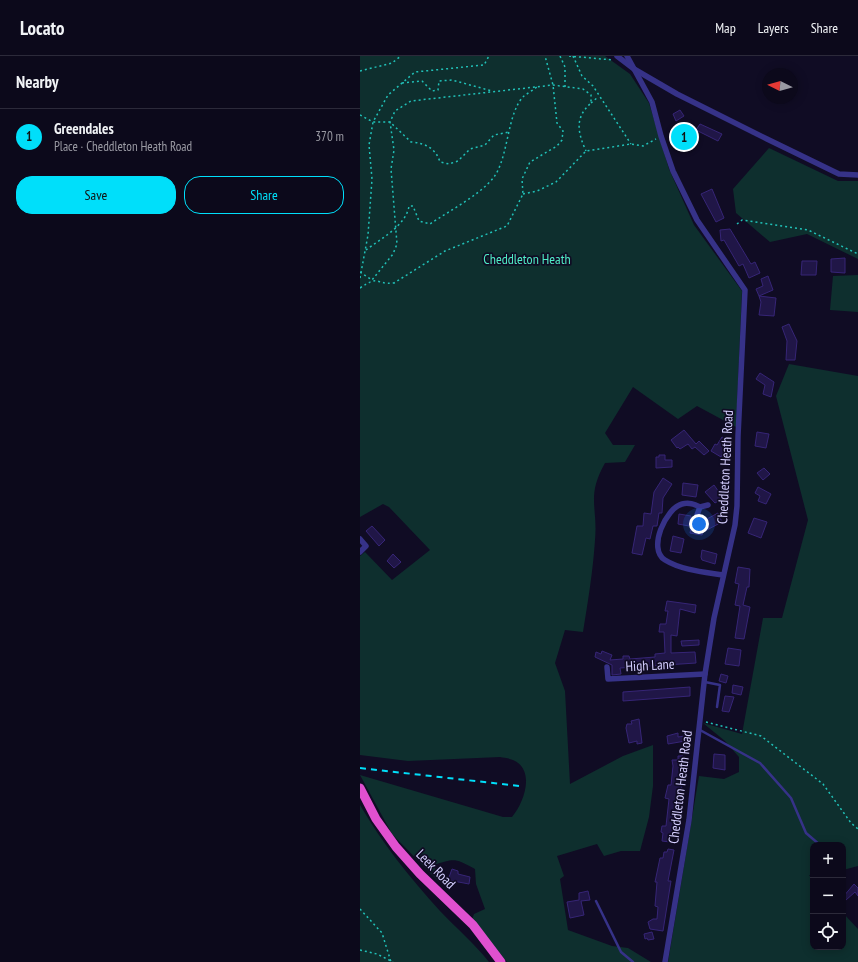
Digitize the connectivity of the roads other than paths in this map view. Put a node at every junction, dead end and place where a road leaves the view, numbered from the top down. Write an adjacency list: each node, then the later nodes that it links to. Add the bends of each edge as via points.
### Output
1 (617, 56): 2 (street)
2 (625, 58): 3 (street)
3 (634, 69): 4 (street, via 677,94 839,174); 10 (street, Cheddleton Heath Road, via 652,102 673,171 697,220 745,290 738,436 738,506)
4 (858, 175)
5 (708, 505): 6 (street)
6 (700, 507): 7 (street); 10 (street, via 690,503 682,504 670,512 657,541 660,555 664,560 679,566 700,572)
7 (697, 515)
8 (360, 539): 9 (street, via 366,546)
9 (360, 552)
10 (722, 574): 12 (street, Cheddleton Heath Road)
11 (607, 667): 12 (street, High Lane, via 608,679)
12 (705, 674): 13 (street, Cheddleton Heath Road)
13 (704, 682): 14 (lane, via 720,685); 15 (street, Cheddleton Heath Road)
14 (717, 707)
15 (699, 730): 17 (lane, via 760,763 791,798 806,834); 21 (street, Cheddleton Heath Road, via 689,820)
16 (360, 788): 19 (highway, Leek Road, via 376,819 396,847 473,925)
17 (816, 842)
18 (596, 901): 20 (lane, via 621,952)
19 (501, 962)
20 (632, 962)
21 (665, 962)

